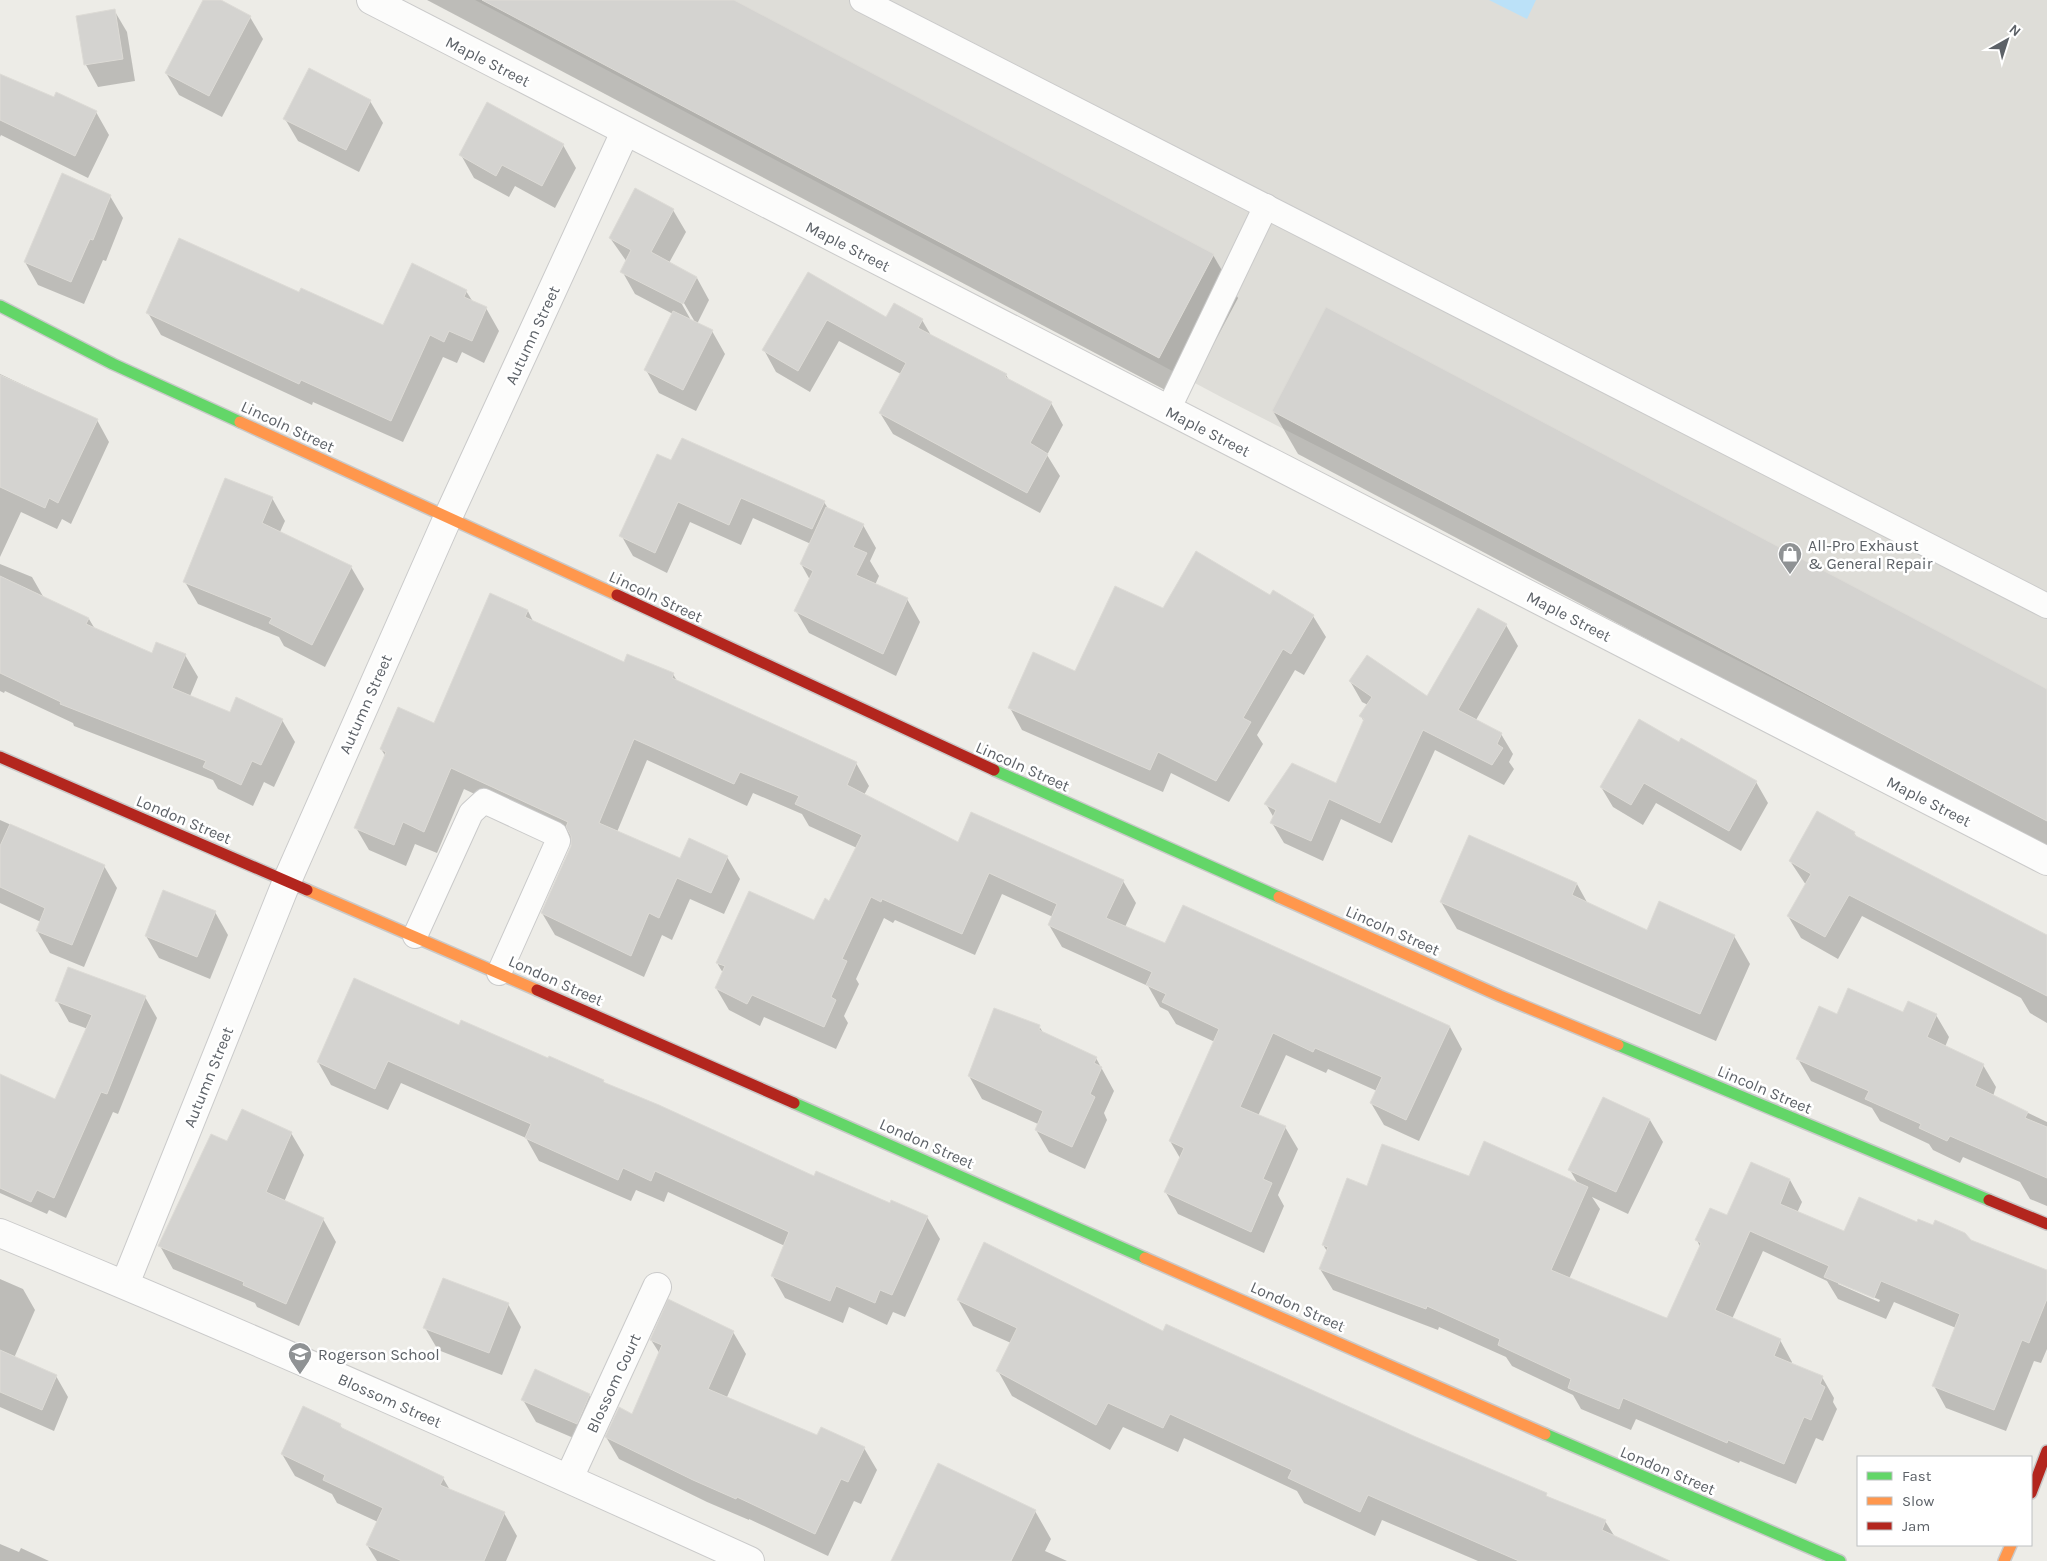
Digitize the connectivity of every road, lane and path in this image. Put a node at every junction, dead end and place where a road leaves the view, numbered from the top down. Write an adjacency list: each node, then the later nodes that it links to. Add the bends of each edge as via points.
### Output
1 (370, 0): 3 (street, Maple Street)
2 (862, 0): 4 (lane)
3 (625, 132): 6 (street, Maple Street); 7 (street, Autumn Street)
4 (1266, 206): 6 (lane); 8 (lane)
5 (0, 306): 7 (street, Lincoln Street, via 113,364)
6 (1168, 410): 10 (street, Maple Street)
7 (448, 517): 11 (street, Autumn Street); 14 (street, Lincoln Street, via 969,759 1500,996)
8 (2047, 606)
9 (0, 758): 11 (street, London Street)
10 (2047, 861)
11 (287, 881): 12 (street, London Street); 16 (street, Autumn Street)
12 (415, 936): 13 (street, London Street); 13 (lane, via 471,813 484,801 555,834 558,841)
13 (499, 973): 23 (street, London Street)
14 (2047, 1224)
15 (0, 1233): 16 (street, Blossom Street)
16 (124, 1284): 19 (street, Blossom Street)
17 (657, 1287): 19 (street, Blossom Court)
18 (2047, 1451): 20 (street)
19 (569, 1478): 22 (street, Blossom Street)
20 (2032, 1490)
21 (2011, 1546): 24 (street)
22 (750, 1561)
23 (1840, 1561)
24 (2004, 1561)

